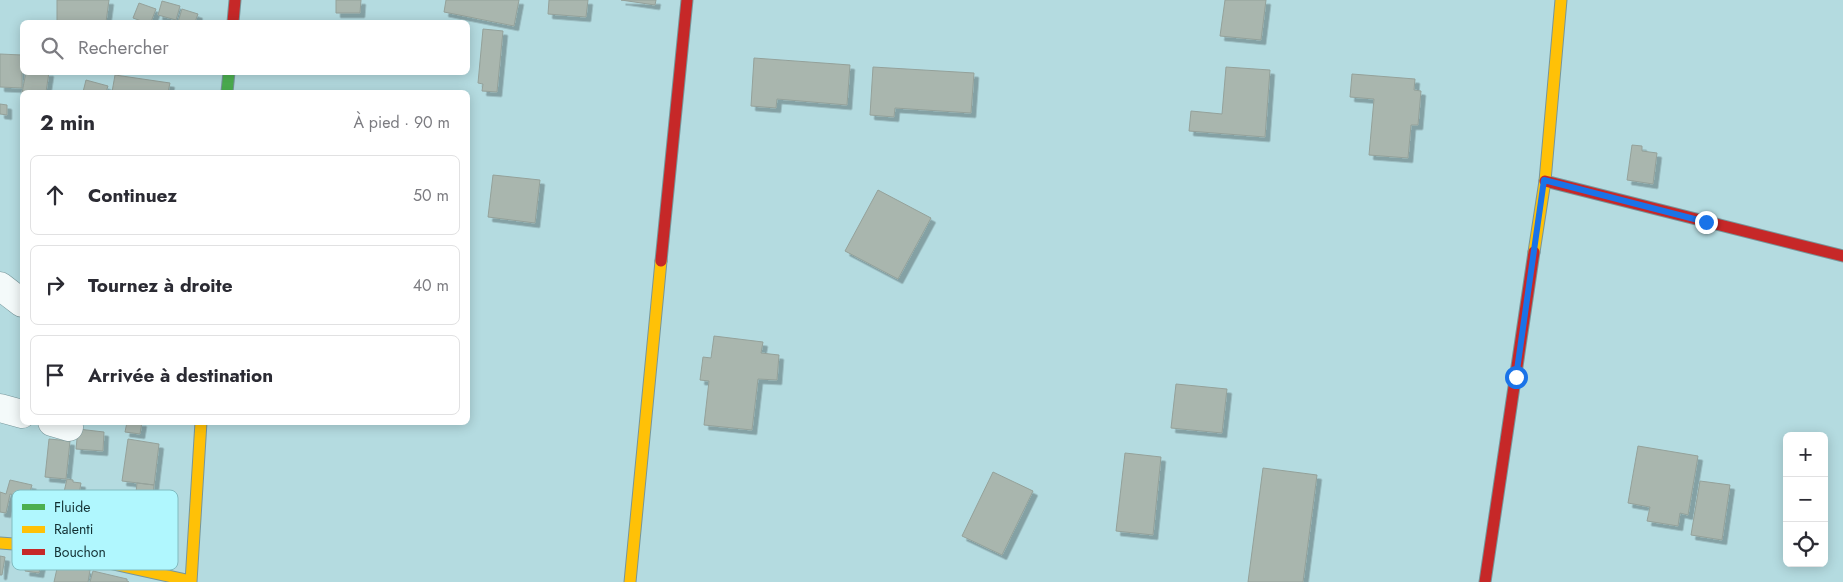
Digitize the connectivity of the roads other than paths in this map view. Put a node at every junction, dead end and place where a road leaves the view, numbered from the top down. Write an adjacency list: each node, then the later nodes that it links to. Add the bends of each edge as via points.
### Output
1 (235, 0): 4 (street)
2 (687, 0): 16 (street)
3 (1561, 0): 7 (street)
4 (233, 20)
5 (229, 75): 6 (street)
6 (227, 90)
7 (1544, 180): 8 (street); 17 (street)
8 (1843, 256)
9 (0, 286): 10 (street)
10 (20, 301)
11 (0, 408): 12 (street)
12 (20, 413)
13 (201, 425): 15 (street)
14 (138, 570): 15 (street)
15 (191, 582)
16 (630, 582)
17 (1485, 582)

